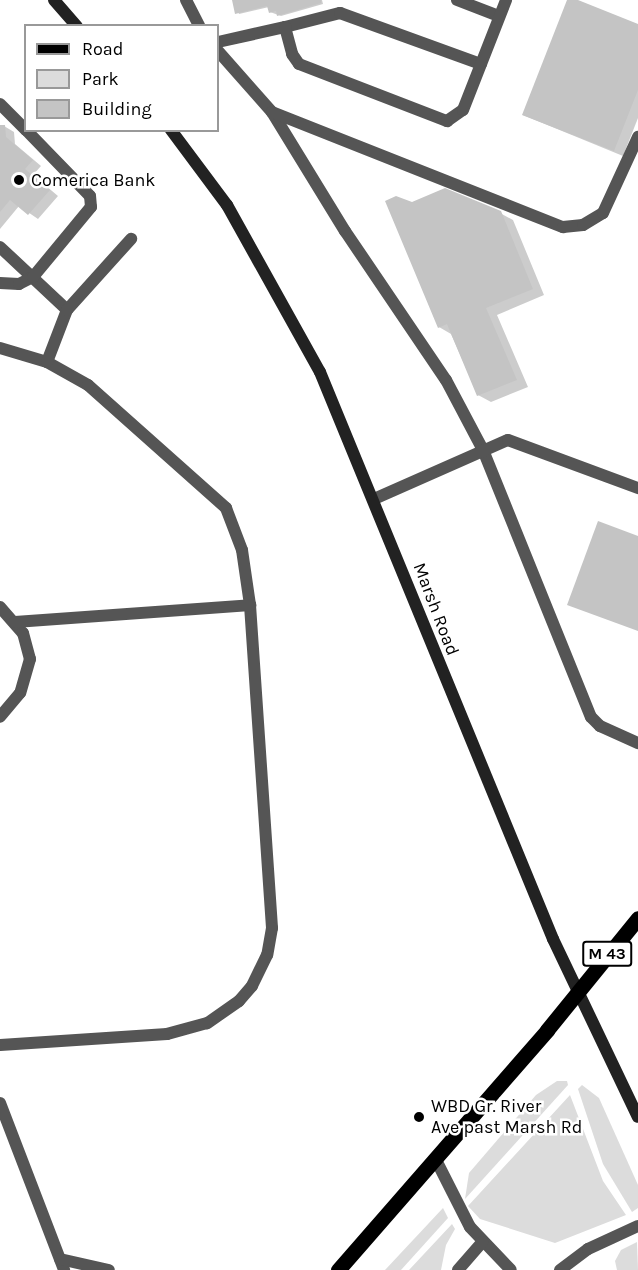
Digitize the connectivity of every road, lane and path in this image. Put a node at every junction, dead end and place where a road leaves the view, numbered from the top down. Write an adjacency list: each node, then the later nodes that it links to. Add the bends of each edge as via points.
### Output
1 (54, 0): 6 (main road)
2 (186, 0): 7 (lane)
3 (457, 0): 5 (lane)
4 (506, 0): 5 (lane)
5 (499, 16): 11 (lane)
6 (75, 24)
7 (198, 24)
8 (285, 27): 9 (lane); 11 (lane, via 340,13); 11 (lane, via 298,64 447,121 463,110)
9 (219, 42)
10 (219, 52): 13 (lane)
11 (481, 64)
12 (0, 104): 14 (lane)
13 (272, 112): 17 (lane, via 563,227 583,225 603,213); 25 (lane, via 345,231 446,380)
14 (24, 128)
15 (28, 132): 20 (lane, via 92,202 89,213)
16 (172, 132): 27 (main road, Marsh Road, via 227,205 314,361)
17 (637, 140)
18 (131, 239): 22 (lane)
19 (0, 246): 20 (lane)
20 (33, 277): 21 (lane, via 19,284); 22 (lane)
21 (0, 283)
22 (67, 310): 24 (lane)
23 (0, 348): 24 (lane)
24 (47, 362): 28 (lane, via 88,385 226,508 242,550)
25 (483, 450): 26 (lane, via 503,441 517,441); 27 (lane); 32 (lane, via 591,717 600,726)
26 (638, 488)
27 (374, 499): 34 (main road, Marsh Road, via 455,708)
28 (250, 605): 30 (lane); 35 (lane, via 272,917 267,955 256,978 224,1013 187,1030)
29 (0, 607): 30 (lane)
30 (15, 622): 31 (lane, via 28,645 30,669 20,693)
31 (0, 717)
32 (638, 743)
33 (638, 918): 34 (main road, M 43)
34 (578, 991): 37 (main road, Marsh Road); 38 (main road, M 43)
35 (0, 1045)
36 (0, 1103): 41 (lane)
37 (638, 1117)
38 (435, 1158): 40 (lane, via 459,1210); 44 (main road, M 43)
39 (638, 1226): 46 (lane, via 588,1249)
40 (482, 1242): 42 (lane); 45 (lane)
41 (62, 1264): 43 (lane)
42 (503, 1268)
43 (109, 1270)
44 (338, 1270)
45 (458, 1270)
46 (560, 1270)

